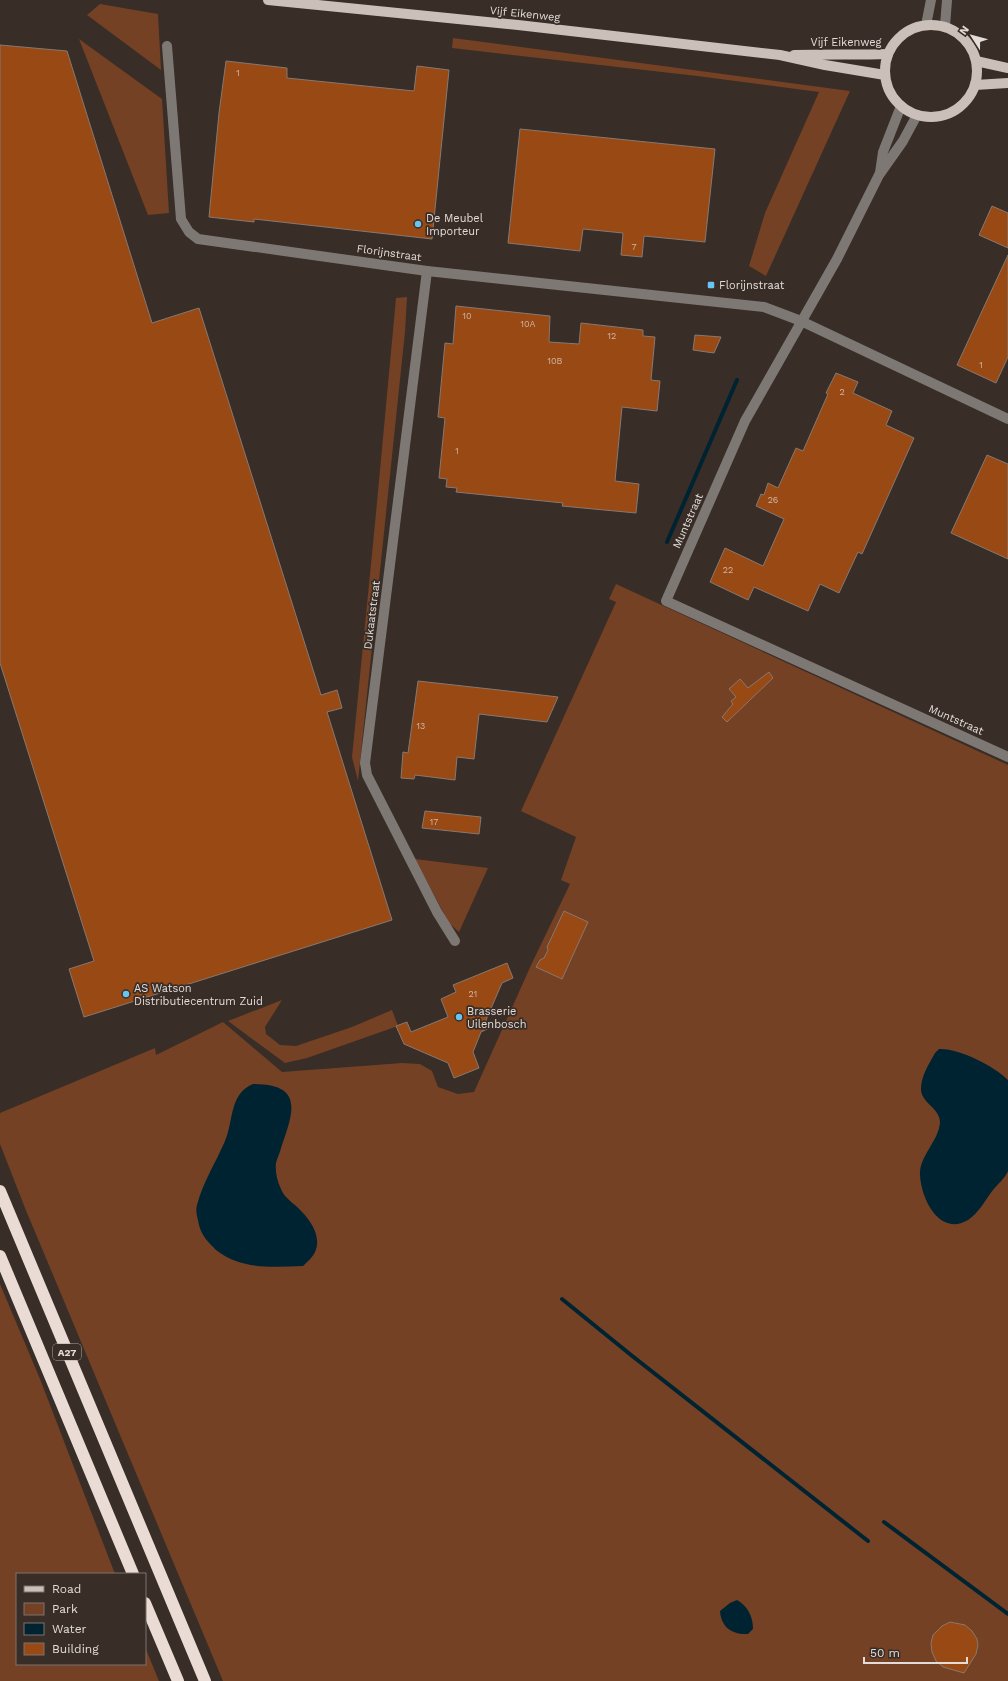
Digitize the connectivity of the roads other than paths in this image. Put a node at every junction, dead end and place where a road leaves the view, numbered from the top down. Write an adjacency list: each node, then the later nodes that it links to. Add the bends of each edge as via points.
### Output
1 (268, 0): 8 (main road, Vijf Eikenweg)
2 (931, 0): 4 (street)
3 (947, 0): 5 (street)
4 (926, 25): 5 (main road); 7 (main road, via 903,34)
5 (944, 26): 9 (main road, via 965,40)
6 (167, 46): 17 (street, Florijnstraat, via 181,220 189,232 198,239)
7 (888, 54): 8 (main road, Vijf Eikenweg); 11 (main road)
8 (780, 55): 11 (main road, Vijf Eikenweg, via 825,66)
9 (976, 61): 10 (main road); 13 (main road)
10 (1008, 68)
11 (885, 75): 14 (main road, via 893,97)
12 (1008, 83): 13 (main road)
13 (975, 85): 15 (main road, via 970,96 952,112 941,116)
14 (901, 106): 15 (main road); 16 (street, via 883,152)
15 (917, 115): 16 (street, via 903,141)
16 (879, 175): 18 (street, via 837,259)
17 (428, 271): 18 (street, Florijnstraat, via 764,307); 21 (street, Dukaatstraat, via 365,763 368,775 437,912)
18 (801, 321): 19 (street); 20 (street, Muntstraat, via 745,421 666,601)
19 (1008, 419)
20 (1008, 757)
21 (455, 941)
22 (0, 1191): 27 (highway, A27)
23 (0, 1256): 24 (highway, A27)
24 (133, 1573)
25 (146, 1605): 26 (highway)
26 (178, 1681)
27 (205, 1681)

